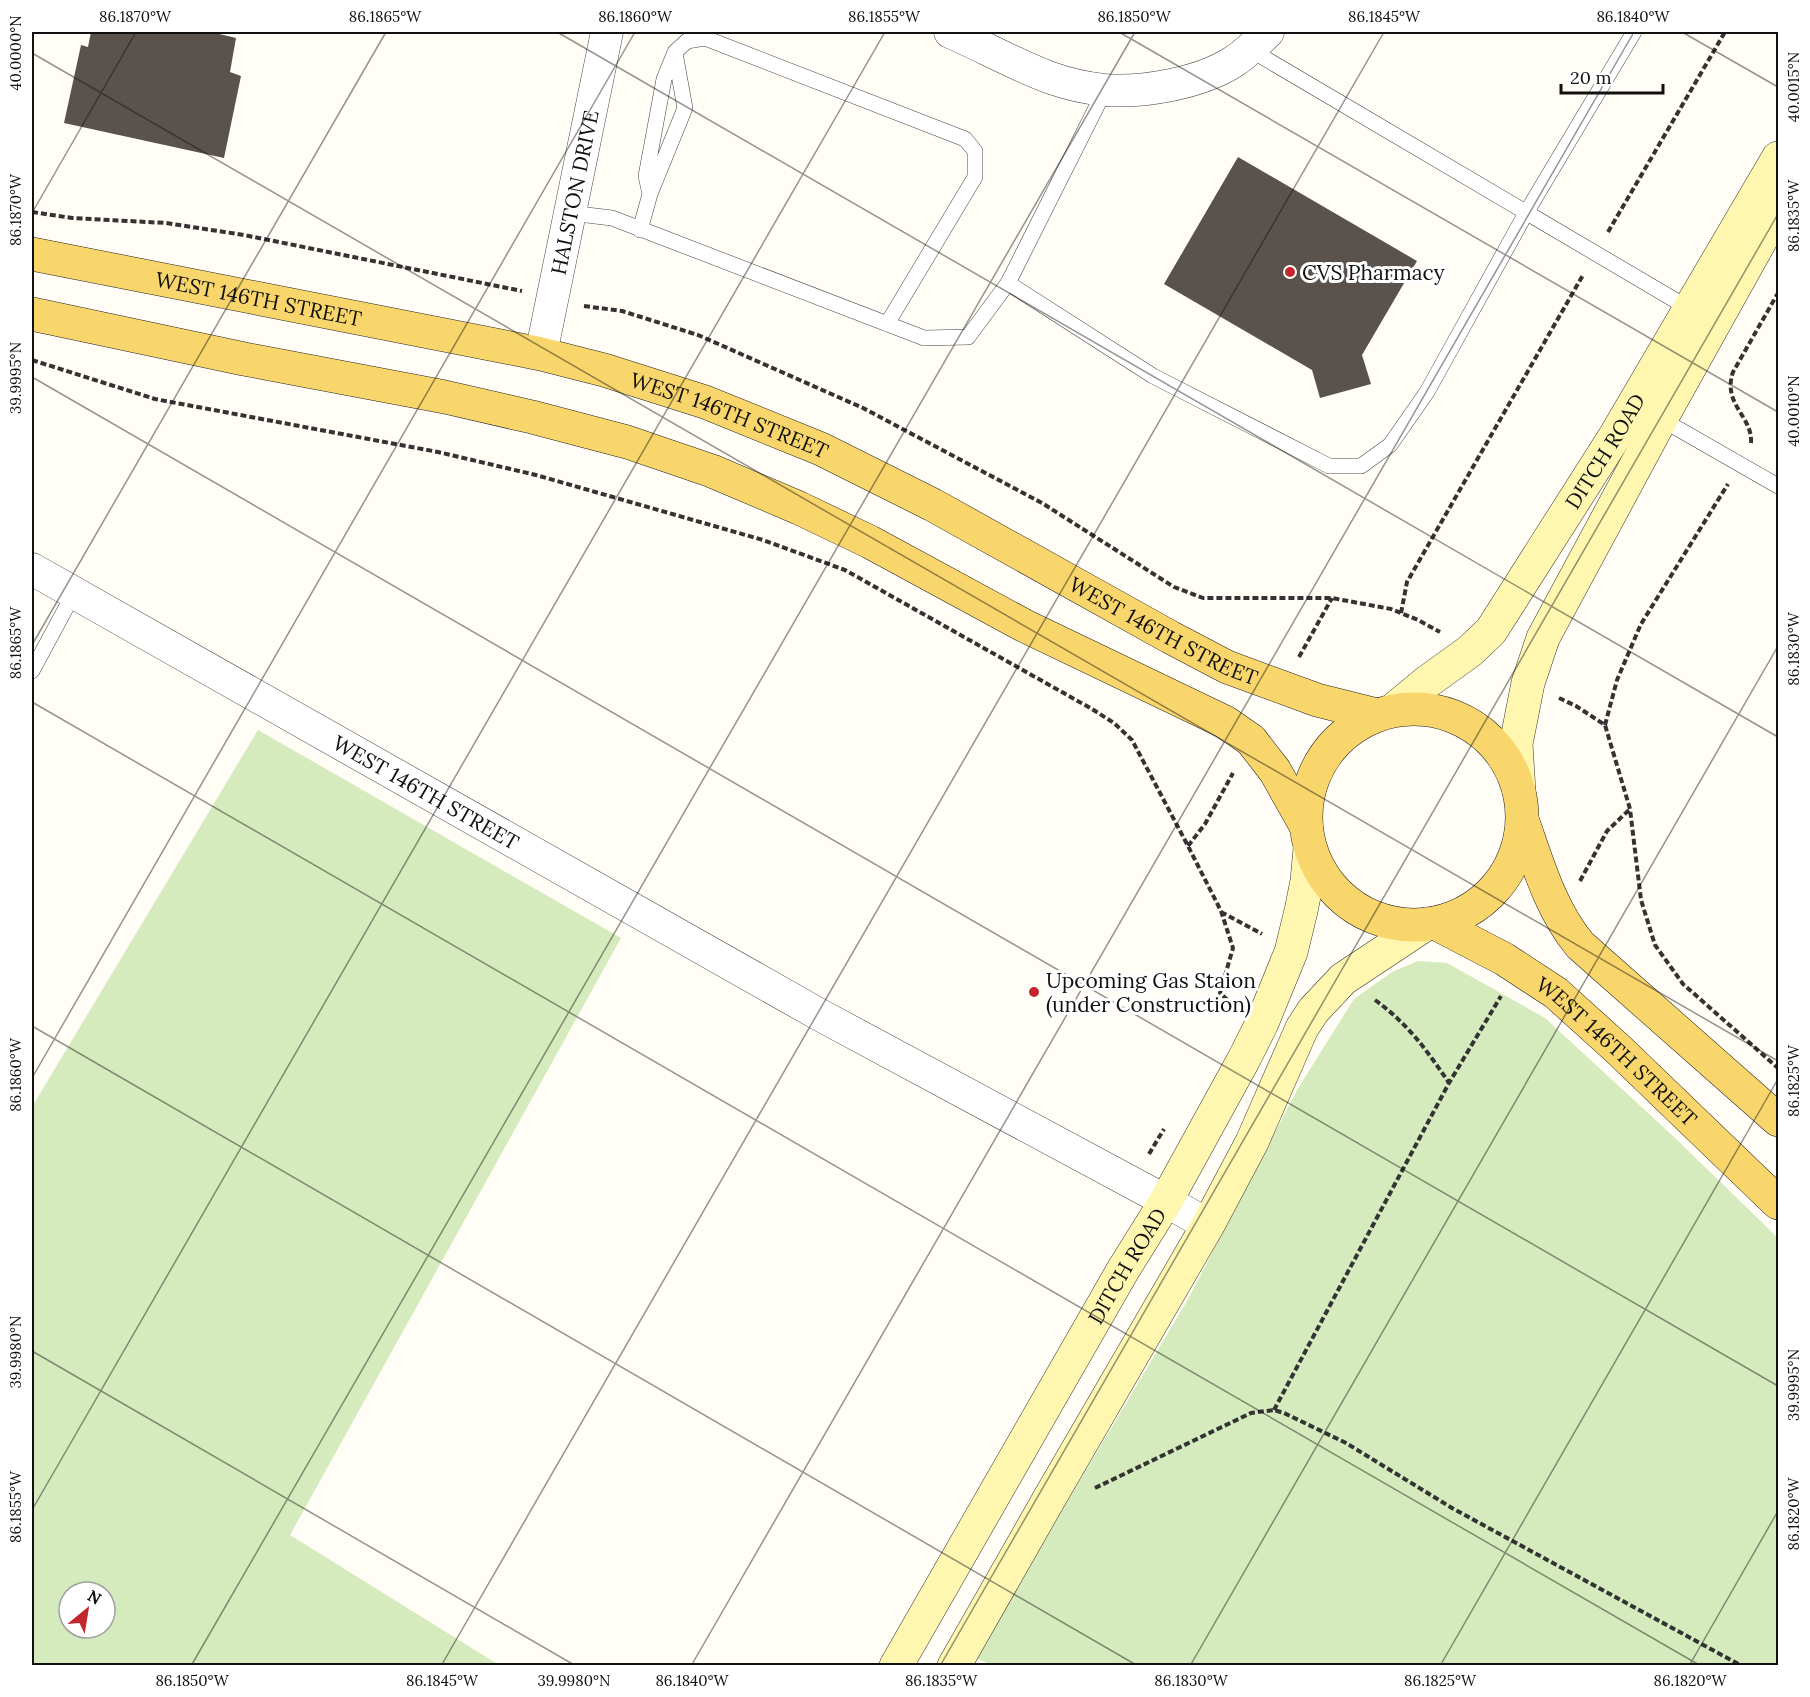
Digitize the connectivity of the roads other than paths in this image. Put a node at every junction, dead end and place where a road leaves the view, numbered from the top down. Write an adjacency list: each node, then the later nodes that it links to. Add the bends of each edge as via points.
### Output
1 (607, 32): 10 (street, HALSTON DRIVE)
2 (950, 32): 6 (street, via 1049,77)
3 (1634, 32): 11 (lane)
4 (1258, 40): 6 (street, via 1211,74 1160,87); 11 (lane)
5 (675, 52): 8 (lane, via 664,79 646,176); 8 (lane, via 685,108); 17 (lane, via 687,41 705,38 965,139 975,151 975,177)
6 (1105, 90): 14 (lane)
7 (1779, 158): 15 (street, DITCH ROAD)
8 (650, 194): 12 (lane)
9 (1779, 209): 19 (street, DITCH ROAD)
10 (570, 213): 12 (lane, via 612,218); 18 (street, HALSTON DRIVE)
11 (1526, 213): 14 (lane, via 1427,392 1390,446 1361,466 1329,466 1153,376); 15 (lane)
12 (640, 230): 17 (lane)
13 (32, 254): 18 (main road, WEST 146TH STREET)
14 (1008, 283): 17 (lane, via 968,337 924,338)
15 (1690, 309): 24 (street, DITCH ROAD, via 1491,631)
16 (32, 314): 26 (main road, via 532,417 627,442 750,486 870,542 1023,625 1225,722 1251,740 1275,771)
17 (887, 324)
18 (540, 354): 24 (main road, WEST 146TH STREET, via 705,402 821,449 933,505 1227,667 1317,700)
19 (1661, 419): 20 (lane); 25 (street, DITCH ROAD, via 1542,638 1516,744)
20 (1779, 486)
21 (32, 569): 22 (street, WEST 146TH STREET)
22 (74, 593): 23 (lane); 29 (street, WEST 146TH STREET, via 820,1015)
23 (32, 671)
24 (1385, 713): 25 (main road, via 1426,709 1473,726 1502,754 1514,775); 26 (main road, via 1346,732 1323,758 1309,791)
25 (1521, 806): 27 (main road, via 1518,849 1497,887 1463,914); 28 (main road, via 1553,903 1570,933)
26 (1308, 837): 27 (main road, via 1317,863 1348,902 1393,923); 29 (street, DITCH ROAD, via 1307,881 1291,952 1244,1059)
27 (1431, 924): 30 (main road, WEST 146TH STREET, via 1511,963 1556,993); 31 (street, via 1343,979 1313,1011)
28 (1779, 1120)
29 (1166, 1201): 31 (street, WEST 146TH STREET); 32 (street, DITCH ROAD)
30 (1779, 1203)
31 (1208, 1225): 33 (street)
32 (896, 1665)
33 (954, 1665)

